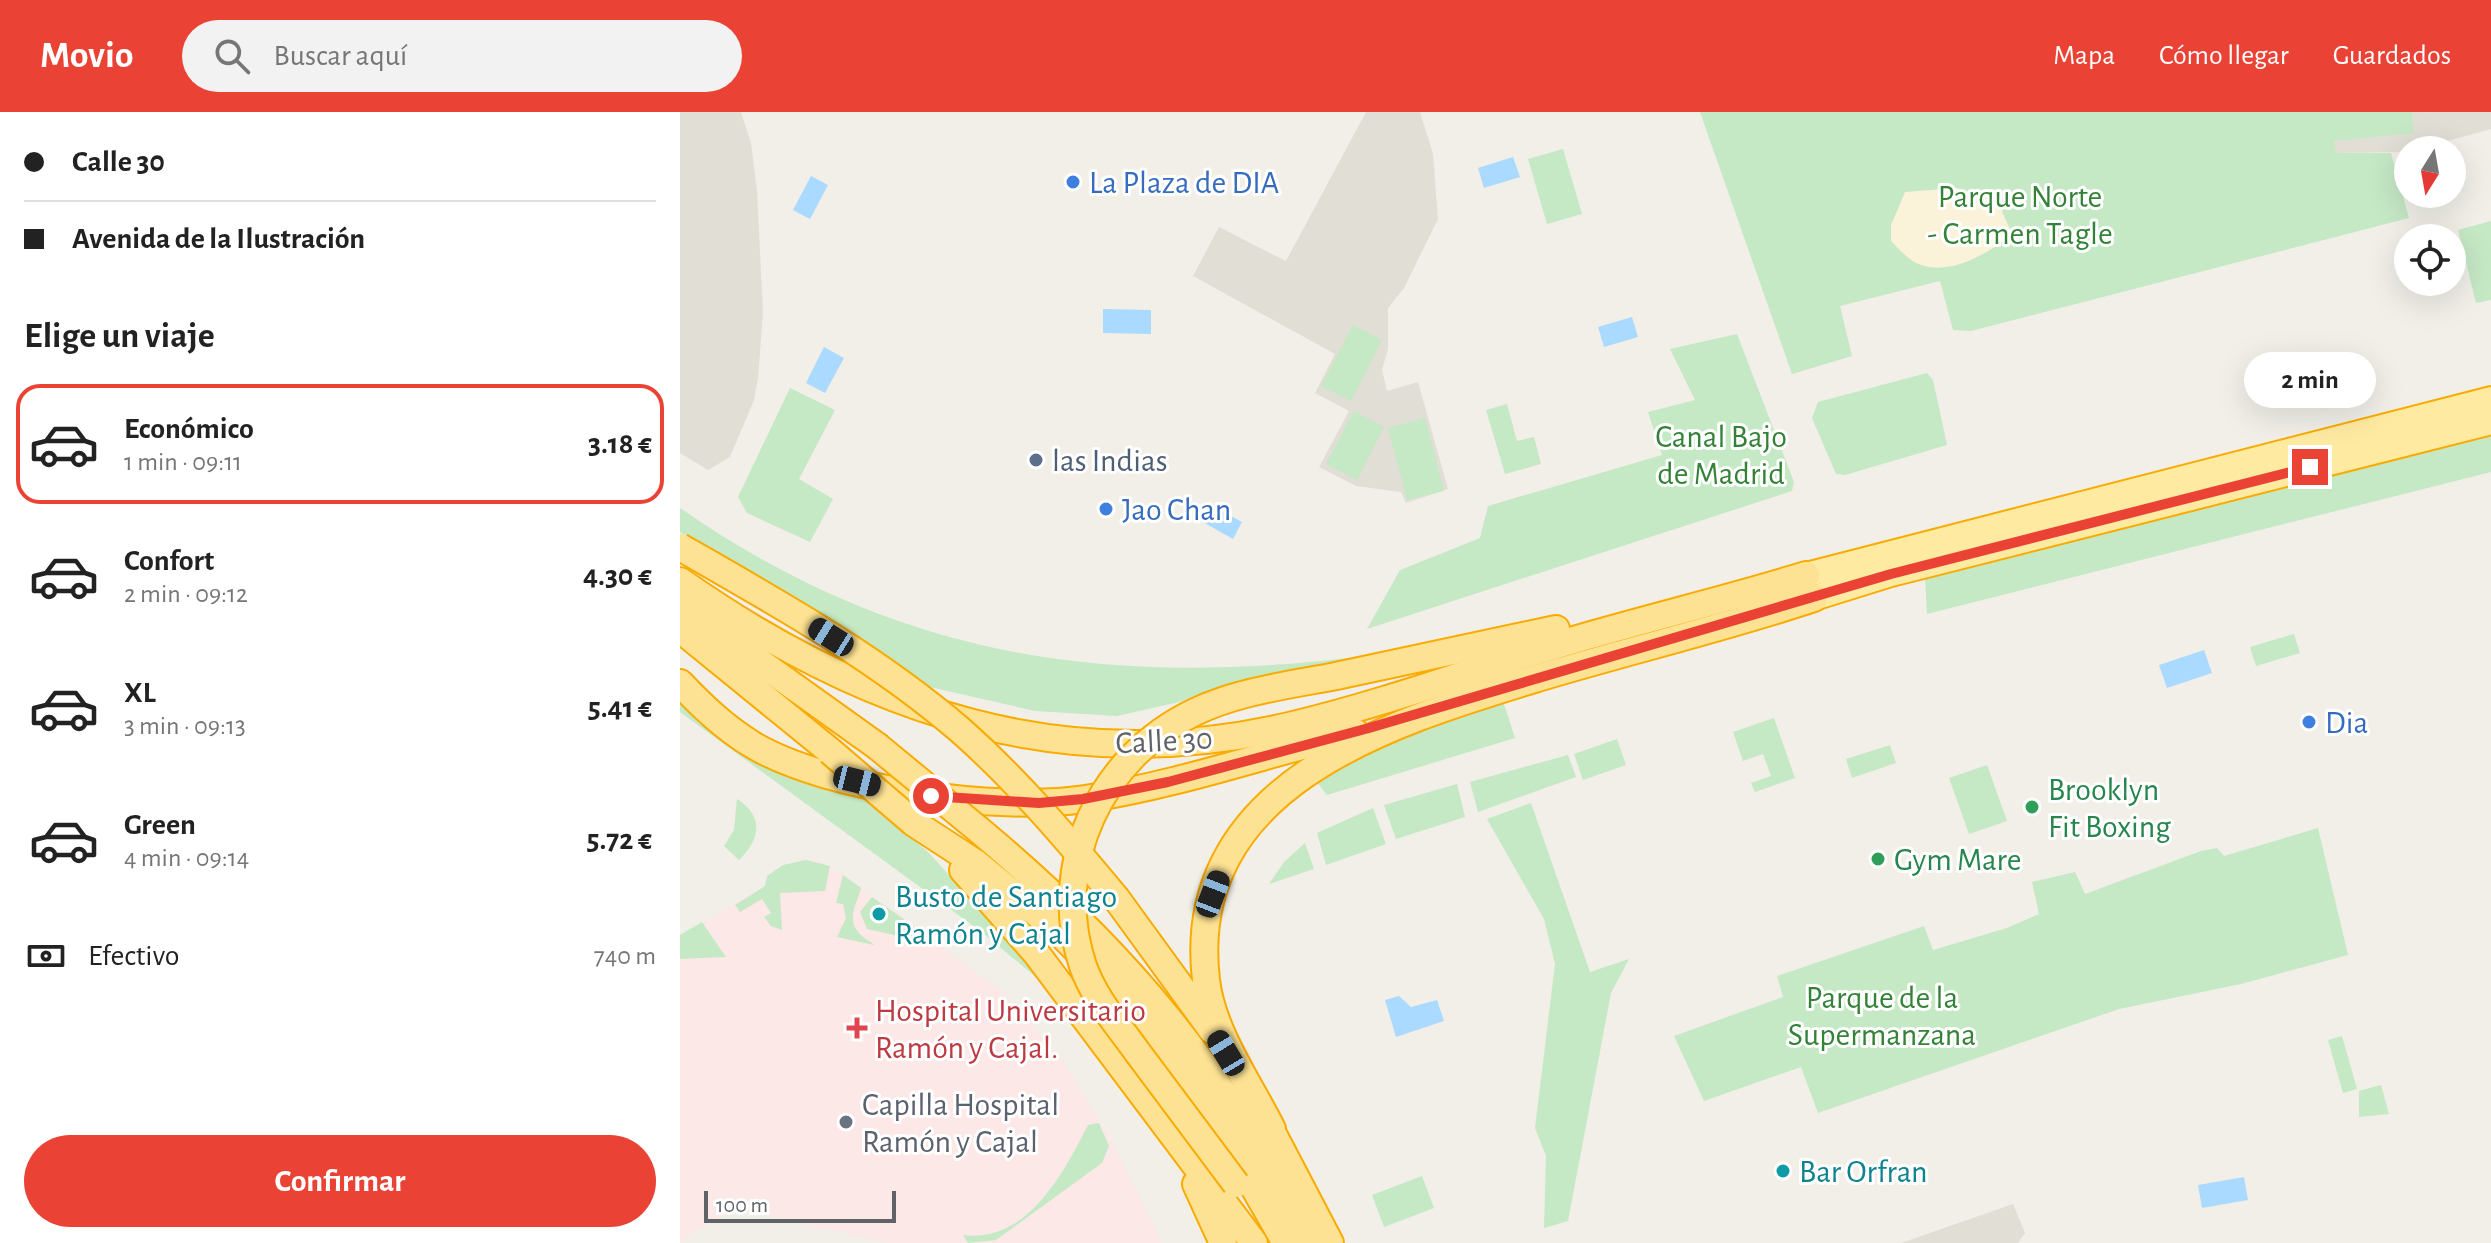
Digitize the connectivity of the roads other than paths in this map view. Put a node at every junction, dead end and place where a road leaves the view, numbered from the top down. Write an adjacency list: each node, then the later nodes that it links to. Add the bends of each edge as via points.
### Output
1 (2491, 399): 7 (highway)
2 (2491, 422): 7 (highway, via 1891,574)
3 (680, 547): 16 (highway, bridge, via 889,674 959,729 1057,826 1116,898 1211,1027)
4 (680, 573): 10 (highway, via 734,609 846,665 985,716 1049,728 1123,732 1286,714)
5 (680, 581): 10 (highway, Calle 30, via 791,651 895,700 1022,736 1120,745 1193,742 1287,726)
6 (1770, 584): 7 (highway, Calle 30); 10 (highway, Calle 30); 19 (highway, bridge, via 1725,587 1521,638 1256,692 1196,711 1153,736 1123,765 1096,805 1073,876 1074,922 1083,966 1100,1001 1236,1184)
7 (1810, 586): 12 (highway)
8 (680, 605): 14 (highway, bridge, via 877,746)
9 (680, 629): 13 (highway, bridge)
10 (1549, 648)
11 (680, 683): 12 (highway, Calle 30, via 712,716 755,746 802,766 909,793 994,802 1083,799 1168,782)
12 (1443, 706): 16 (highway, via 1313,766 1267,803 1224,866 1205,943 1206,981 1213,1013)
13 (914, 823): 15 (highway, via 1036,953); 20 (highway, via 977,864 1056,929 1132,1006 1198,1090)
14 (1053, 892): 16 (highway, via 1108,935 1176,1002); 21 (highway, via 1165,1012 1255,1143)
15 (1165, 1129): 17 (highway); 18 (highway)
16 (1272, 1129): 22 (highway)
17 (1223, 1243)
18 (1254, 1243)
19 (1270, 1243)
20 (1286, 1243)
21 (1306, 1243)
22 (1330, 1243)

